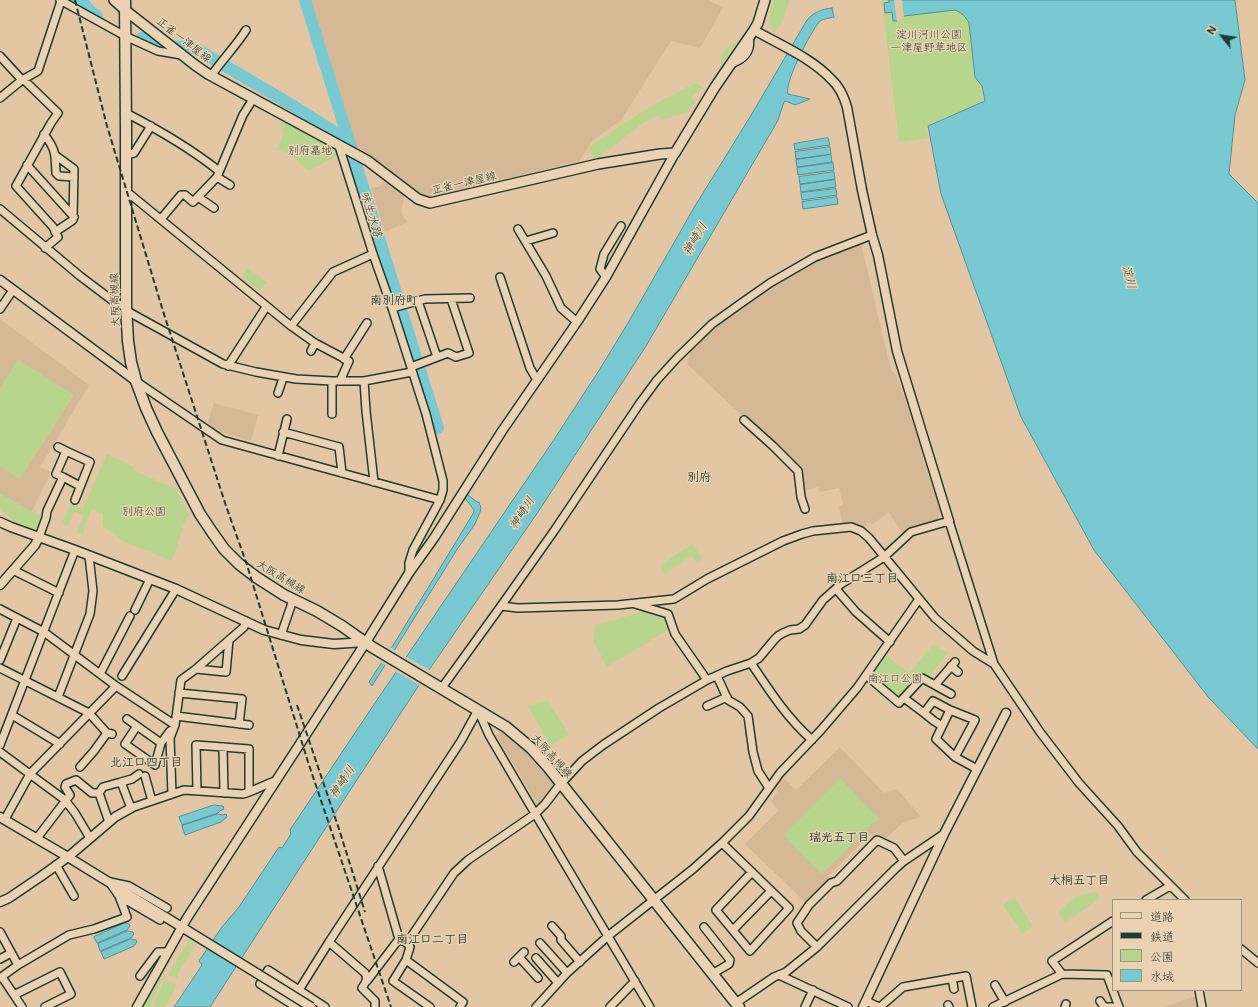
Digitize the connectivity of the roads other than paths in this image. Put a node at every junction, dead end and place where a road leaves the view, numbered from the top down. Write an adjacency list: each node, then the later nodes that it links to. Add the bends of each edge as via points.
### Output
1 (60, 0): 7 (street); 11 (street, via 38,71)
2 (114, 0): 4 (main road, 正雀一津屋線)
3 (765, 0): 6 (main road)
4 (125, 5): 7 (main road, 大阪高槻線); 8 (main road, 正雀一津屋線)
5 (246, 30): 10 (street)
6 (752, 34): 18 (main road, via 730,64); 35 (street, via 780,45 810,62 833,80 844,97)
7 (125, 36): 8 (street, via 158,51); 14 (main road, 大阪高槻線)
8 (182, 55): 10 (main road, 正雀一津屋線)
9 (0, 56): 11 (street)
10 (212, 76): 13 (main road, 正雀一津屋線)
11 (23, 80): 12 (street); 16 (street, via 58,113)
12 (0, 98)
13 (253, 99): 17 (main road, 正雀一津屋線); 22 (street, via 243,115)
14 (126, 113): 15 (street); 20 (main road, 大阪高槻線)
15 (150, 126): 20 (street, via 134,153); 22 (street, via 196,153)
16 (44, 134): 19 (street, via 53,146); 21 (street)
17 (343, 147): 18 (main road, 正雀一津屋線, via 368,161 418,199 430,203 598,164); 38 (street)
18 (675, 153): 40 (street)
19 (55, 155): 23 (street, via 74,169); 23 (street, via 56,173 59,176)
20 (126, 155): 25 (main road, 大阪高槻線)
21 (27, 165): 29 (street); 33 (street, via 16,186)
22 (218, 174): 24 (street); 26 (street)
23 (74, 177): 29 (street)
24 (230, 185)
25 (126, 191): 30 (street); 49 (main road, 大阪高槻線)
26 (198, 197): 27 (street); 30 (street, via 193,202 186,195 181,195)
27 (214, 208)
28 (0, 209): 37 (street)
29 (74, 217): 33 (street, via 74,220)
30 (161, 219): 46 (street)
31 (621, 226): 40 (street, via 604,254 600,269)
32 (518, 229): 36 (street)
33 (56, 232): 37 (street, via 58,237)
34 (554, 232): 36 (street)
35 (872, 235): 79 (street, via 897,351); 95 (street, via 815,257 770,283 712,324 676,358 640,402)
36 (526, 241): 50 (street, via 561,308)
37 (45, 248): 49 (street)
38 (373, 254): 47 (street); 52 (street, via 333,272)
39 (500, 277): 60 (street, via 530,368)
40 (606, 277): 50 (street)
41 (0, 280): 42 (street)
42 (13, 290): 48 (street); 61 (street)
43 (470, 298): 44 (street)
44 (451, 299): 45 (street); 55 (street, via 468,353 456,357 448,353)
45 (418, 301): 47 (street); 55 (street)
46 (266, 307): 52 (street); 57 (street)
47 (392, 308): 58 (street)
48 (0, 309)
49 (127, 309): 57 (street); 61 (main road, 大阪高槻線, via 128,341)
50 (577, 322): 60 (street)
51 (368, 323): 56 (street)
52 (291, 326): 53 (street)
53 (315, 343): 54 (street); 56 (street)
54 (311, 351)
55 (437, 357): 58 (street)
56 (344, 359): 62 (street, via 349,361)
57 (228, 366): 59 (street)
58 (412, 370): 63 (street); 77 (street, via 442,477 443,490)
59 (283, 378): 62 (street); 64 (street)
60 (537, 380): 86 (street)
61 (136, 381): 71 (street, via 222,440); 93 (main road, 大阪高槻線, via 156,432 212,532 244,569)
62 (336, 381): 63 (street); 65 (street)
63 (364, 381): 74 (street)
64 (278, 393)
65 (332, 414)
66 (286, 418): 68 (street)
67 (744, 420): 78 (street, via 798,471)
68 (283, 432): 71 (street); 72 (street, via 339,447)
69 (58, 447): 70 (street)
70 (66, 451): 73 (street, via 56,474); 75 (street, via 92,463)
71 (278, 456): 72 (street)
72 (342, 474): 74 (street)
73 (62, 477): 75 (street); 81 (street)
74 (374, 482): 77 (street)
75 (80, 486): 76 (street)
76 (75, 500)
77 (440, 500): 86 (street, via 413,550 408,563)
78 (805, 509)
79 (949, 520): 84 (street, via 911,532); 109 (street)
80 (0, 522): 81 (street)
81 (39, 537): 82 (street); 85 (street)
82 (75, 550): 83 (street); 91 (street)
83 (89, 556): 87 (street); 106 (street, via 92,591 90,614)
84 (884, 558): 89 (street); 92 (street); 94 (street, via 861,530 851,527 813,531 784,541 707,579 674,599)
85 (13, 570): 88 (street); 91 (street)
86 (409, 573): 105 (street)
87 (150, 579): 90 (street); 97 (street)
88 (0, 585)
89 (836, 589): 104 (street, via 856,612); 108 (street, via 805,625 783,632)
90 (176, 590): 100 (street); 115 (street)
91 (59, 593): 101 (street)
92 (919, 599): 104 (street); 109 (street, via 935,618 973,651)
93 (293, 600): 102 (street); 105 (main road, 大阪高槻線, via 326,616)
94 (631, 603): 95 (street, via 524,608); 118 (street, via 668,614 675,634)
95 (501, 606): 121 (street)
96 (0, 609): 99 (street)
97 (135, 610)
98 (130, 616): 113 (street)
99 (17, 618): 101 (street); 107 (street)
100 (246, 622): 102 (street); 103 (street)
101 (44, 632): 106 (street); 117 (street)
102 (281, 635): 105 (street, via 334,644)
103 (229, 640): 111 (street); 111 (street, via 226,672)
104 (890, 642): 114 (street)
105 (369, 645): 121 (main road, 大阪高槻線); 151 (street)
106 (75, 655): 113 (street); 124 (street)
107 (0, 660)
108 (751, 663): 116 (street); 141 (street, via 798,728)
109 (994, 664): 176 (street, via 1040,732 1080,783 1137,852)
110 (0, 668): 117 (street)
111 (196, 669): 122 (street, via 181,680)
112 (958, 672): 119 (street, via 953,664)
113 (100, 674): 120 (street)
114 (866, 675): 126 (street, via 899,703); 141 (street, via 843,706)
115 (122, 676)
116 (717, 676): 118 (street); 125 (street)
117 (25, 680): 124 (street); 133 (street)
118 (707, 680): 153 (street, via 603,744 582,761)
119 (935, 685): 123 (street); 126 (street, via 922,678)
120 (116, 686): 130 (street); 137 (street)
121 (438, 687): 128 (main road, 大阪高槻線)
122 (179, 692): 134 (street); 136 (street, via 242,699)
123 (951, 694)
124 (58, 697): 130 (street)
125 (727, 697): 127 (street); 154 (street, via 748,716 758,771)
126 (904, 698): 131 (street)
127 (707, 706)
128 (478, 710): 153 (main road, 大阪高槻線, via 506,727 531,748); 163 (street, via 489,735); 173 (street, via 431,788)
129 (950, 710): 131 (street, via 933,700); 140 (street); 147 (street, via 975,720)
130 (89, 713): 143 (street); 148 (street, via 110,734 94,751)
131 (924, 713): 140 (street)
132 (1006, 713): 149 (street)
133 (12, 715): 143 (street); 144 (street)
134 (176, 716): 136 (street); 137 (street)
135 (127, 719): 139 (street)
136 (239, 724): 138 (street)
137 (175, 725): 142 (street); 159 (street, via 170,738)
138 (249, 725)
139 (137, 726): 142 (street); 142 (street, via 125,744 155,765)
140 (942, 726): 147 (street, via 936,740)
141 (812, 740): 154 (street, via 780,772)
142 (161, 743)
143 (60, 744): 150 (street)
144 (0, 745)
145 (223, 747): 155 (street, via 196,745); 156 (street, via 249,749); 158 (street)
146 (0, 752): 150 (street)
147 (955, 757): 149 (street)
148 (85, 766)
149 (977, 769): 166 (street)
150 (30, 774): 160 (street); 164 (street)
151 (276, 781): 156 (street); 189 (street)
152 (121, 782): 157 (street, via 103,787); 161 (street, via 142,775); 162 (street)
153 (561, 784): 163 (street); 182 (main road, 大阪高槻線)
154 (769, 788): 169 (street, via 749,816)
155 (197, 791): 158 (street); 159 (street, via 184,790)
156 (249, 792): 158 (street)
157 (99, 793): 160 (street, via 92,793 76,780 66,784 65,788 70,795); 165 (street)
158 (224, 793)
159 (172, 794): 161 (street)
160 (65, 800): 167 (street); 168 (street)
161 (152, 801): 162 (street)
162 (131, 808): 165 (street)
163 (535, 814): 192 (street); 195 (street, via 468,860 454,874)
164 (2, 818): 167 (street)
165 (109, 822): 168 (street)
166 (944, 834): 171 (street); 228 (street)
167 (37, 838): 170 (street)
168 (90, 838): 170 (street)
169 (722, 843): 174 (street); 182 (street)
170 (68, 857): 172 (street); 175 (street)
171 (904, 861): 196 (street); 196 (street, via 894,848 877,840 837,881 831,883 797,922 800,931)
172 (56, 864): 178 (street); 183 (street)
173 (378, 866): 193 (street); 194 (street)
174 (752, 872): 177 (street); 190 (street, via 716,910)
175 (108, 882): 179 (street); 184 (street, via 129,886); 189 (street)
176 (1170, 886): 180 (street); 181 (street)
177 (771, 891): 190 (street); 190 (street, via 789,908 750,951)
178 (74, 896)
179 (119, 896): 185 (street); 206 (street, via 127,916 69,935)
180 (1148, 899)
181 (1185, 899)
182 (655, 900): 192 (street); 209 (main road, 大阪高槻線)
183 (0, 902)
184 (167, 908)
185 (160, 920)
186 (1112, 922): 210 (street, via 1052,961)
187 (552, 926): 204 (street)
188 (704, 927): 209 (street, via 713,933 727,950 730,960 729,964)
189 (185, 929): 198 (street); 234 (street, bridge)
190 (733, 930)
191 (0, 932): 200 (street)
192 (608, 936): 204 (street); 217 (street)
193 (399, 939): 195 (street); 216 (street)
194 (329, 942): 216 (street, via 365,972); 222 (street)
195 (407, 943): 203 (street, via 410,947)
196 (817, 947): 211 (street)
197 (1242, 950): 205 (street)
198 (168, 952): 212 (street, via 158,952); 233 (street)
199 (540, 952): 207 (street); 208 (street); 218 (street)
200 (11, 953): 202 (street); 206 (street)
201 (519, 957): 207 (street)
202 (0, 959)
203 (406, 960): 237 (street, via 393,980); 238 (street, via 463,1002)
204 (580, 962): 208 (street)
205 (1258, 963)
206 (18, 965): 213 (street)
207 (531, 970): 214 (street)
208 (567, 973): 218 (street)
209 (712, 974): 229 (main road, 大阪高槻線)
210 (1062, 974): 220 (street, via 1107,975); 227 (street)
211 (779, 975): 223 (street); 229 (street)
212 (140, 976)
213 (1, 977): 226 (street)
214 (538, 978)
215 (952, 978): 221 (street); 244 (street, via 903,987); 245 (street, via 966,976)
216 (367, 981): 236 (street, via 362,988 375,1001)
217 (635, 981): 240 (street); 241 (street)
218 (558, 982): 239 (street)
219 (995, 985): 227 (street)
220 (1112, 988)
221 (954, 989)
222 (299, 990): 230 (street, via 268,970 260,984); 235 (street)
223 (813, 990): 242 (street); 243 (street)
224 (1113, 991): 249 (street)
225 (1200, 991): 250 (street)
226 (14, 995): 231 (street); 232 (street, via 60,972 71,994)
227 (1008, 1003): 246 (street)
228 (864, 1004): 244 (street)
229 (738, 1005)
230 (292, 1006)
231 (22, 1007)
232 (45, 1007)
233 (137, 1007)
234 (311, 1007)
235 (325, 1007)
236 (374, 1007)
237 (430, 1007)
238 (460, 1007)
239 (536, 1007)
240 (610, 1007)
241 (650, 1007)
242 (805, 1007)
243 (848, 1007)
244 (880, 1007)
245 (972, 1007)
246 (993, 1007)
247 (1107, 1007): 248 (street)
248 (1112, 1007)
249 (1119, 1007)
250 (1202, 1007)

